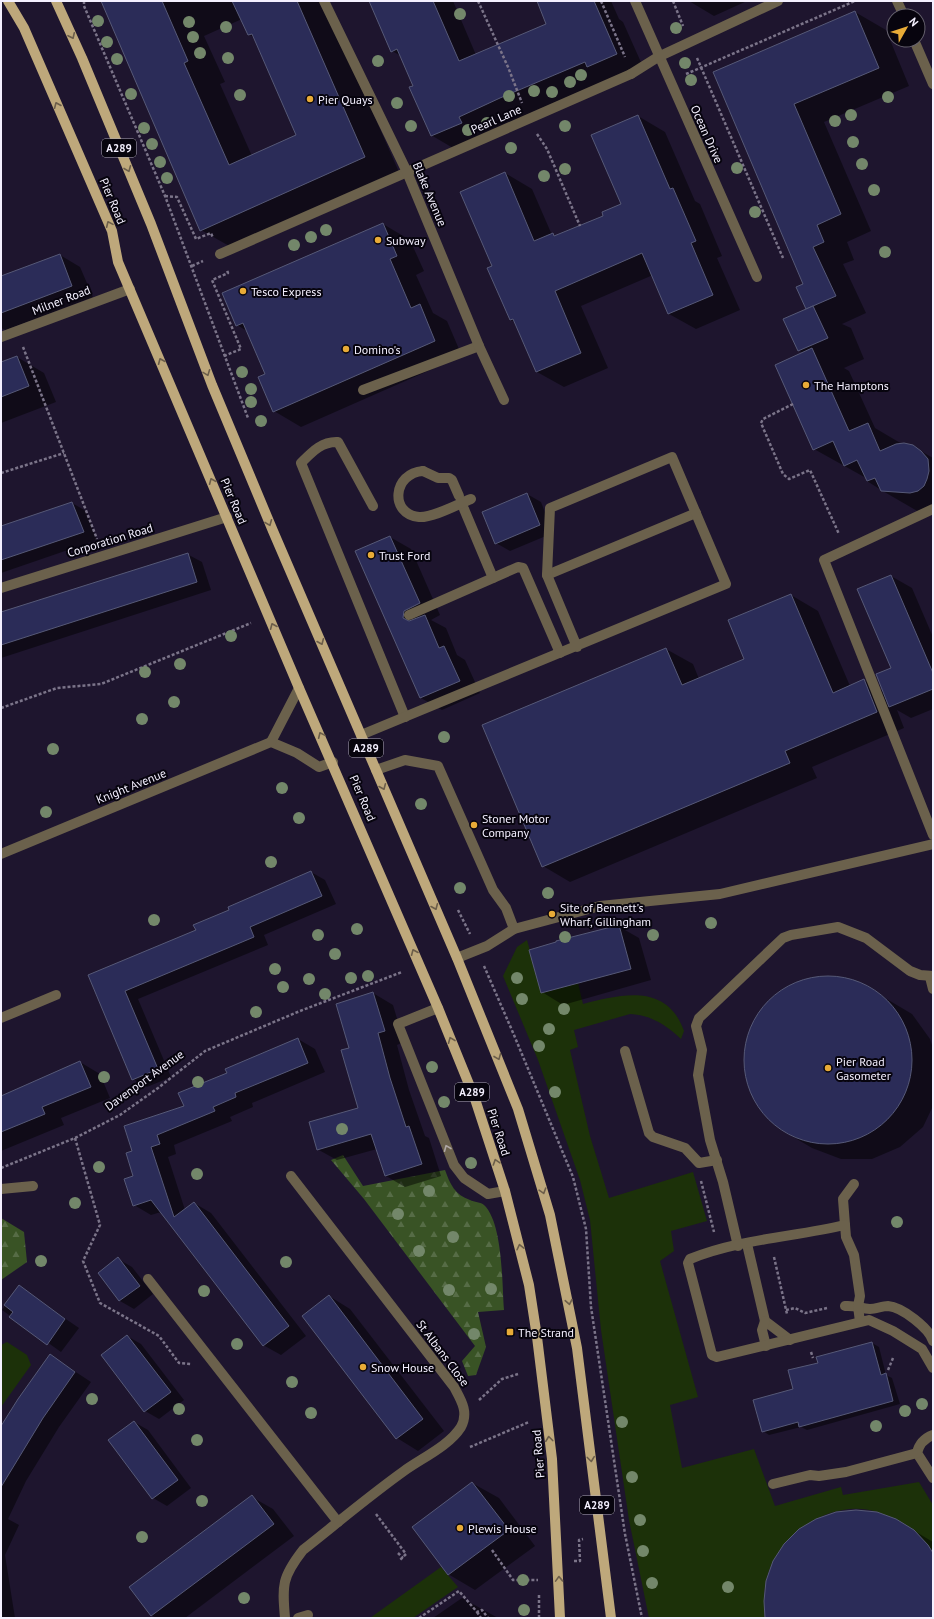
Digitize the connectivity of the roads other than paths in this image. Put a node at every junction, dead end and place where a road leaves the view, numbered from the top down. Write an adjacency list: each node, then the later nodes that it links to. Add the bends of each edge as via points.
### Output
1 (8, 1): 12 (main road, Pier Road / A289, one-way to 1, via 118,262 112,231 24,28)
2 (56, 1): 32 (main road, Pier Road / A289, one-way to 32, via 151,224 212,385)
3 (324, 1): 9 (street, Blake Avenue)
4 (635, 1): 7 (street, Ocean Drive)
5 (778, 1): 7 (street, Pearl Lane)
6 (917, 48): 8 (street)
7 (658, 57): 9 (street, Pearl Lane, via 632,73); 11 (street, Ocean Drive)
8 (933, 84)
9 (407, 172): 10 (street, Pearl Lane); 14 (street, Blake Avenue)
10 (220, 254)
11 (757, 277)
12 (130, 288): 13 (street, Milner Road); 23 (main road, Pier Road / A289, one-way to 12)
13 (1, 337)
14 (479, 346): 15 (street); 16 (street, Blake Avenue)
15 (363, 390)
16 (504, 400)
17 (459, 496): 18 (street, bridge, via 452,480 438,478 423,471 409,475 400,485 398,499 407,513 418,517)
18 (471, 499)
19 (373, 506): 31 (street, via 338,442 330,441 314,449 301,463)
20 (464, 509): 25 (street)
21 (933, 509): 36 (street, via 824,560)
22 (696, 513): 24 (street); 24 (street, via 672,457 550,508); 28 (street, via 726,584)
23 (227, 517): 26 (street, Corporation Road); 30 (main road, Pier Road / A289, one-way to 23)
24 (547, 576): 28 (street)
25 (493, 578): 27 (street); 29 (street, via 518,567 523,568)
26 (1, 588)
27 (409, 615)
28 (577, 647): 29 (street)
29 (560, 653): 31 (street)
30 (299, 688): 33 (street); 34 (main road, Pier Road / A289, one-way to 30)
31 (405, 717): 32 (street)
32 (361, 735): 35 (main road, Pier Road / A289)
33 (271, 742): 34 (street, via 319,767); 38 (street, Knight Avenue)
34 (333, 762): 44 (main road, Pier Road / A289, one-way to 34)
35 (376, 770): 39 (street, via 405,760 438,766 493,890 506,908); 40 (main road, Pier Road / A289, one-way to 40)
36 (933, 835)
37 (933, 844): 39 (street, via 720,894 600,906)
38 (1, 854)
39 (514, 929): 40 (street, via 486,946)
40 (457, 958): 73 (main road, Pier Road / A289, one-way to 73, via 518,1109 550,1215 577,1348)
41 (932, 976): 42 (street); 47 (street, via 920,976 910,971 866,938 838,927 783,938 703,1013 696,1026 702,1050 698,1075)
42 (933, 989)
43 (56, 995): 45 (street)
44 (438, 1008): 52 (main road, Pier Road / A289, one-way to 44, via 475,1099); 52 (street, one-way to 44, via 488,1194 483,1192 464,1178 454,1165 398,1024)
45 (1, 1018)
46 (625, 1052): 47 (street, via 649,1133 653,1137 685,1148 699,1163)
47 (716, 1160): 54 (street)
48 (291, 1176): 68 (street, St Albans Close, via 454,1387 466,1413 461,1426 450,1440)
49 (854, 1184): 53 (street, via 843,1199)
50 (32, 1186): 51 (street)
51 (1, 1189)
52 (505, 1191): 72 (main road, Pier Road / A289, one-way to 52, via 552,1459 537,1337 529,1285)
53 (845, 1225): 54 (street); 57 (street, via 846,1237 854,1255 860,1296)
54 (742, 1245): 58 (street); 62 (street, via 697,1256 688,1263 712,1355 718,1357)
55 (148, 1279): 68 (street)
56 (845, 1306): 57 (street)
57 (858, 1306): 59 (street); 61 (street, via 870,1309 887,1306 896,1308 924,1326)
58 (765, 1321): 60 (street); 62 (street, via 762,1330)
59 (860, 1322): 60 (street); 63 (street, via 869,1320 922,1349)
60 (792, 1339): 62 (street)
61 (933, 1341)
62 (766, 1346)
63 (933, 1368)
64 (933, 1435): 65 (street, via 919,1447)
65 (918, 1453): 66 (street); 67 (street, via 846,1472 810,1475)
66 (933, 1478)
67 (773, 1484)
68 (338, 1522): 70 (street, St Albans Close, via 303,1550 290,1566 283,1589)
69 (308, 1615): 71 (street)
70 (286, 1618)
71 (298, 1618)
72 (560, 1618)
73 (611, 1618)

